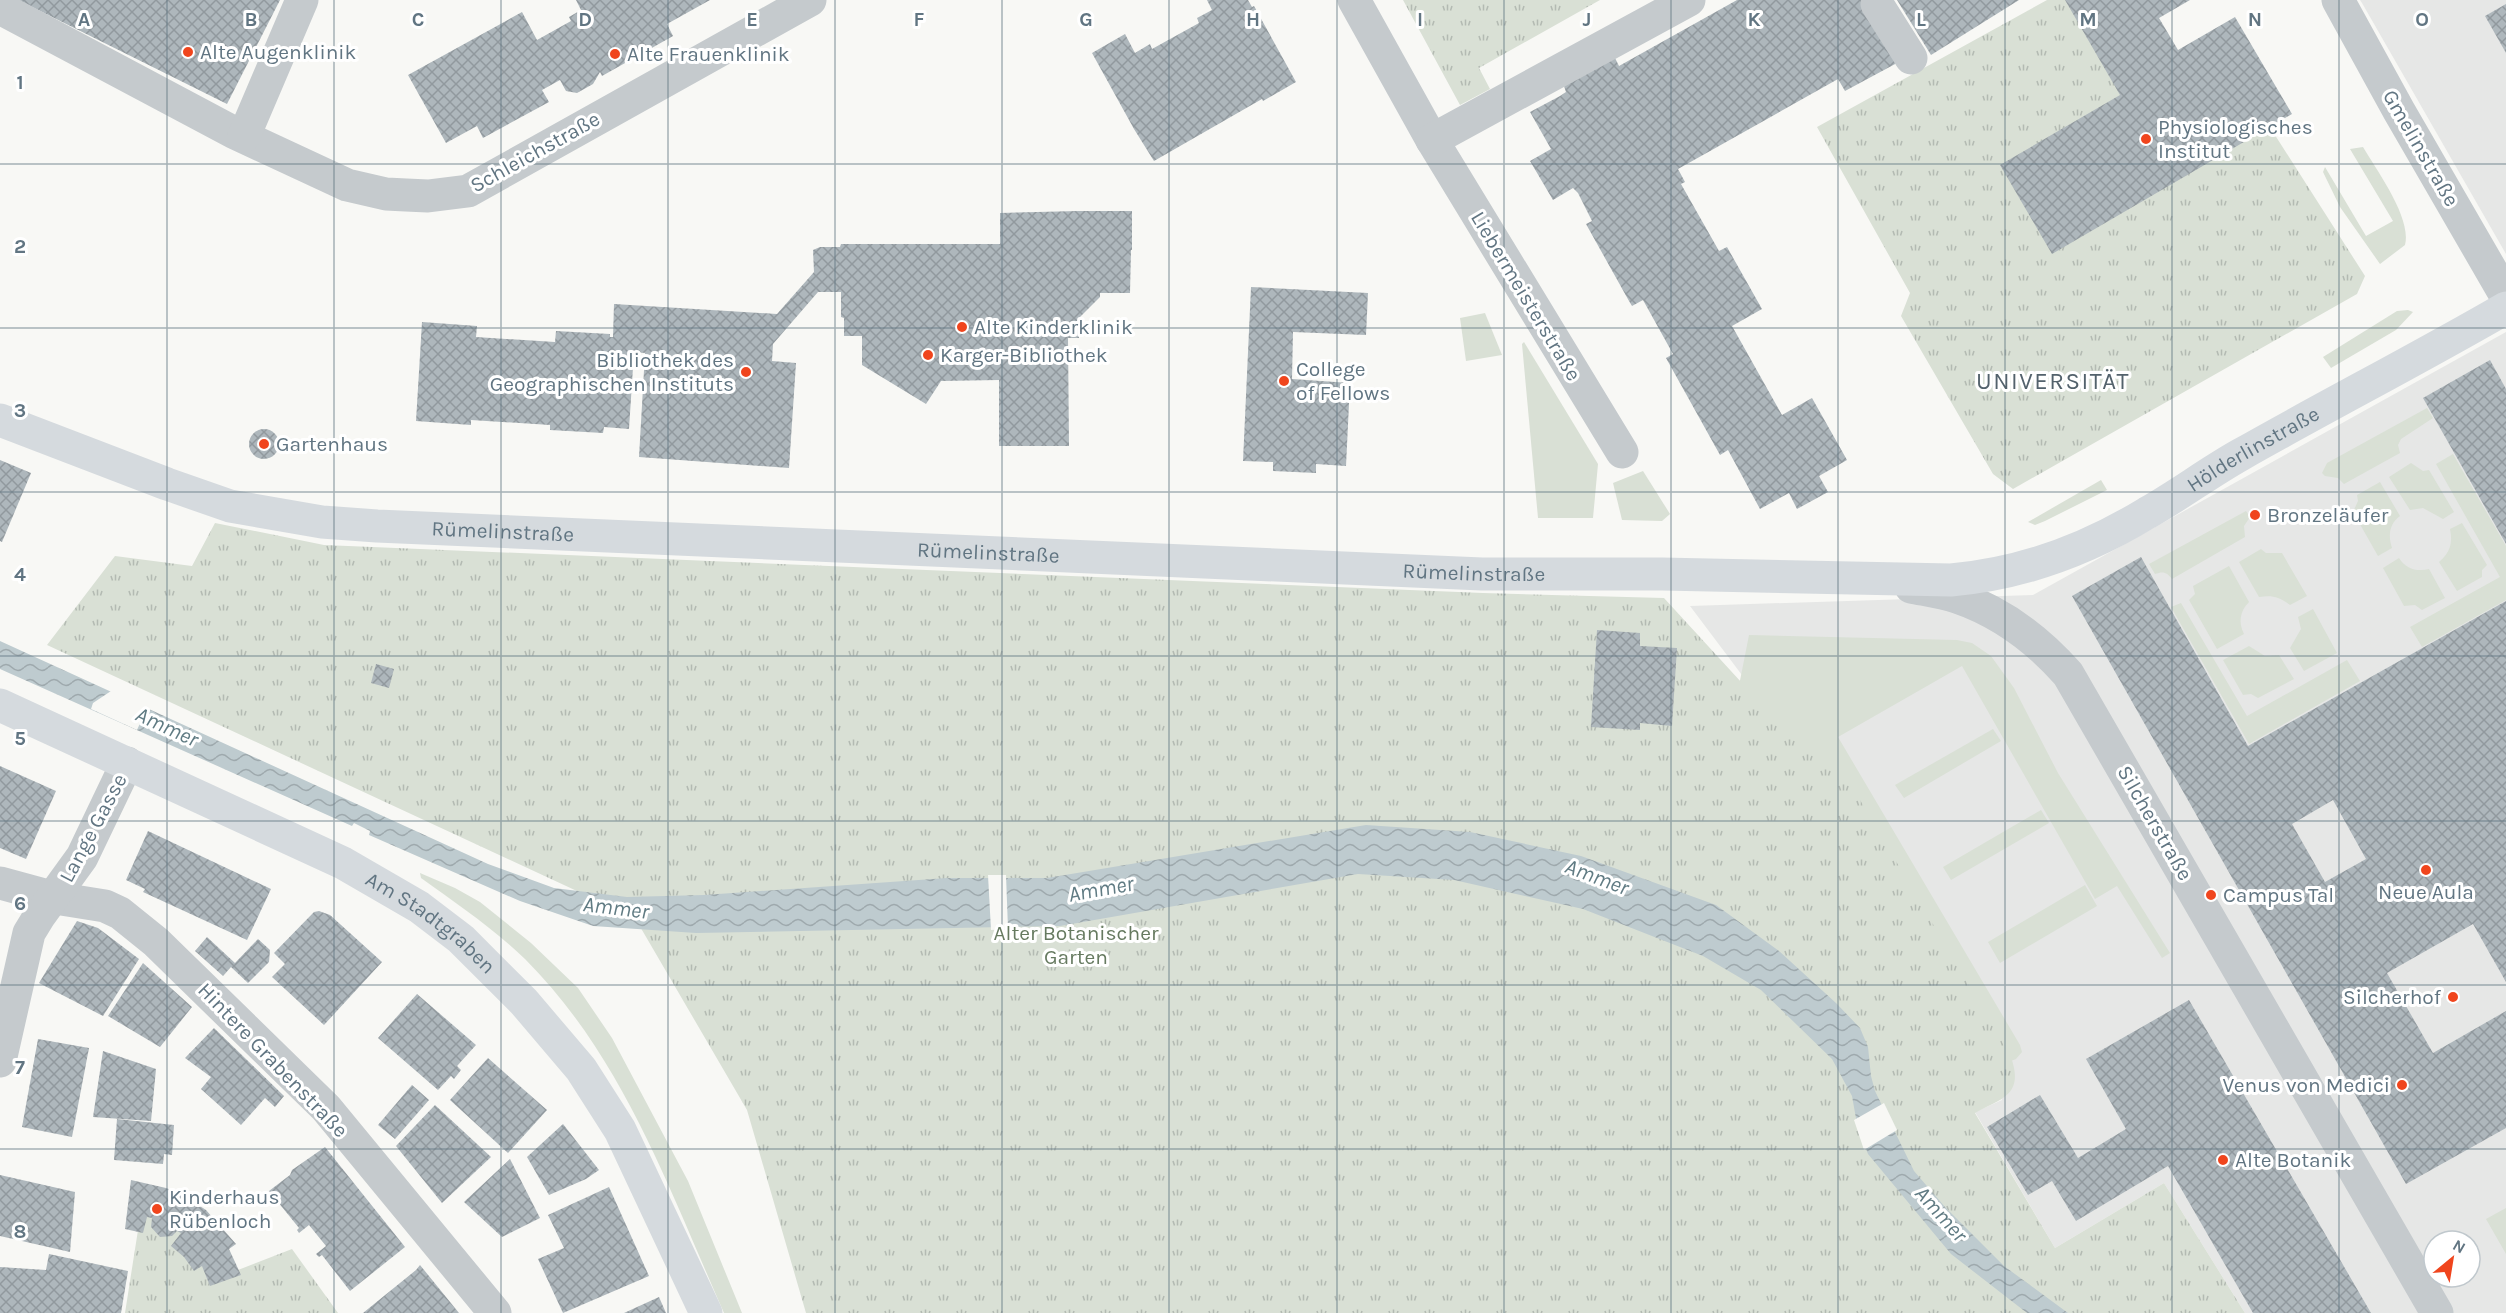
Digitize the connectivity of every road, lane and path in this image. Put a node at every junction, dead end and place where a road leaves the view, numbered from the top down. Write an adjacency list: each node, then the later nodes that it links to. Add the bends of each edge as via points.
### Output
1 (302, 0): 9 (street)
2 (810, 0): 9 (street, Schleichstraße, via 468,191 406,195 346,185)
3 (1354, 0): 10 (street, Liebermeisterstraße)
4 (1689, 0): 10 (street)
5 (2338, 0): 11 (street, Gmelinstraße)
6 (1877, 4): 8 (street)
7 (0, 8): 9 (street, Schleichstraße)
8 (1911, 58)
9 (244, 136)
10 (1432, 140): 14 (street, Liebermeisterstraße)
11 (2506, 296)
12 (2506, 308): 15 (main road, Hölderlinstraße, via 2237,456 2145,515 2083,546)
13 (0, 420): 16 (main road, Rümelinstraße, via 210,500 259,512 344,524 1482,574)
14 (1622, 452)
15 (1995, 575): 16 (main road, Rümelinstraße, via 1952,580)
16 (1882, 580): 24 (street, Silcherstraße, via 1957,597 1996,615 2034,640 2068,674)
17 (0, 705): 18 (main road, Am Stadtgraben)
18 (127, 763): 20 (street, Lange Gasse, via 82,857); 23 (main road, Am Stadtgraben, via 369,877 419,907 495,970 581,1069 620,1130)
19 (0, 883): 20 (street, Hintere Grabenstraße)
20 (55, 898): 21 (street, Lange Gasse, via 34,924 26,944); 22 (street, Hintere Grabenstraße, via 105,906 156,942 326,1108)
21 (0, 1061)
22 (495, 1313)
23 (706, 1313)
24 (2437, 1313)

